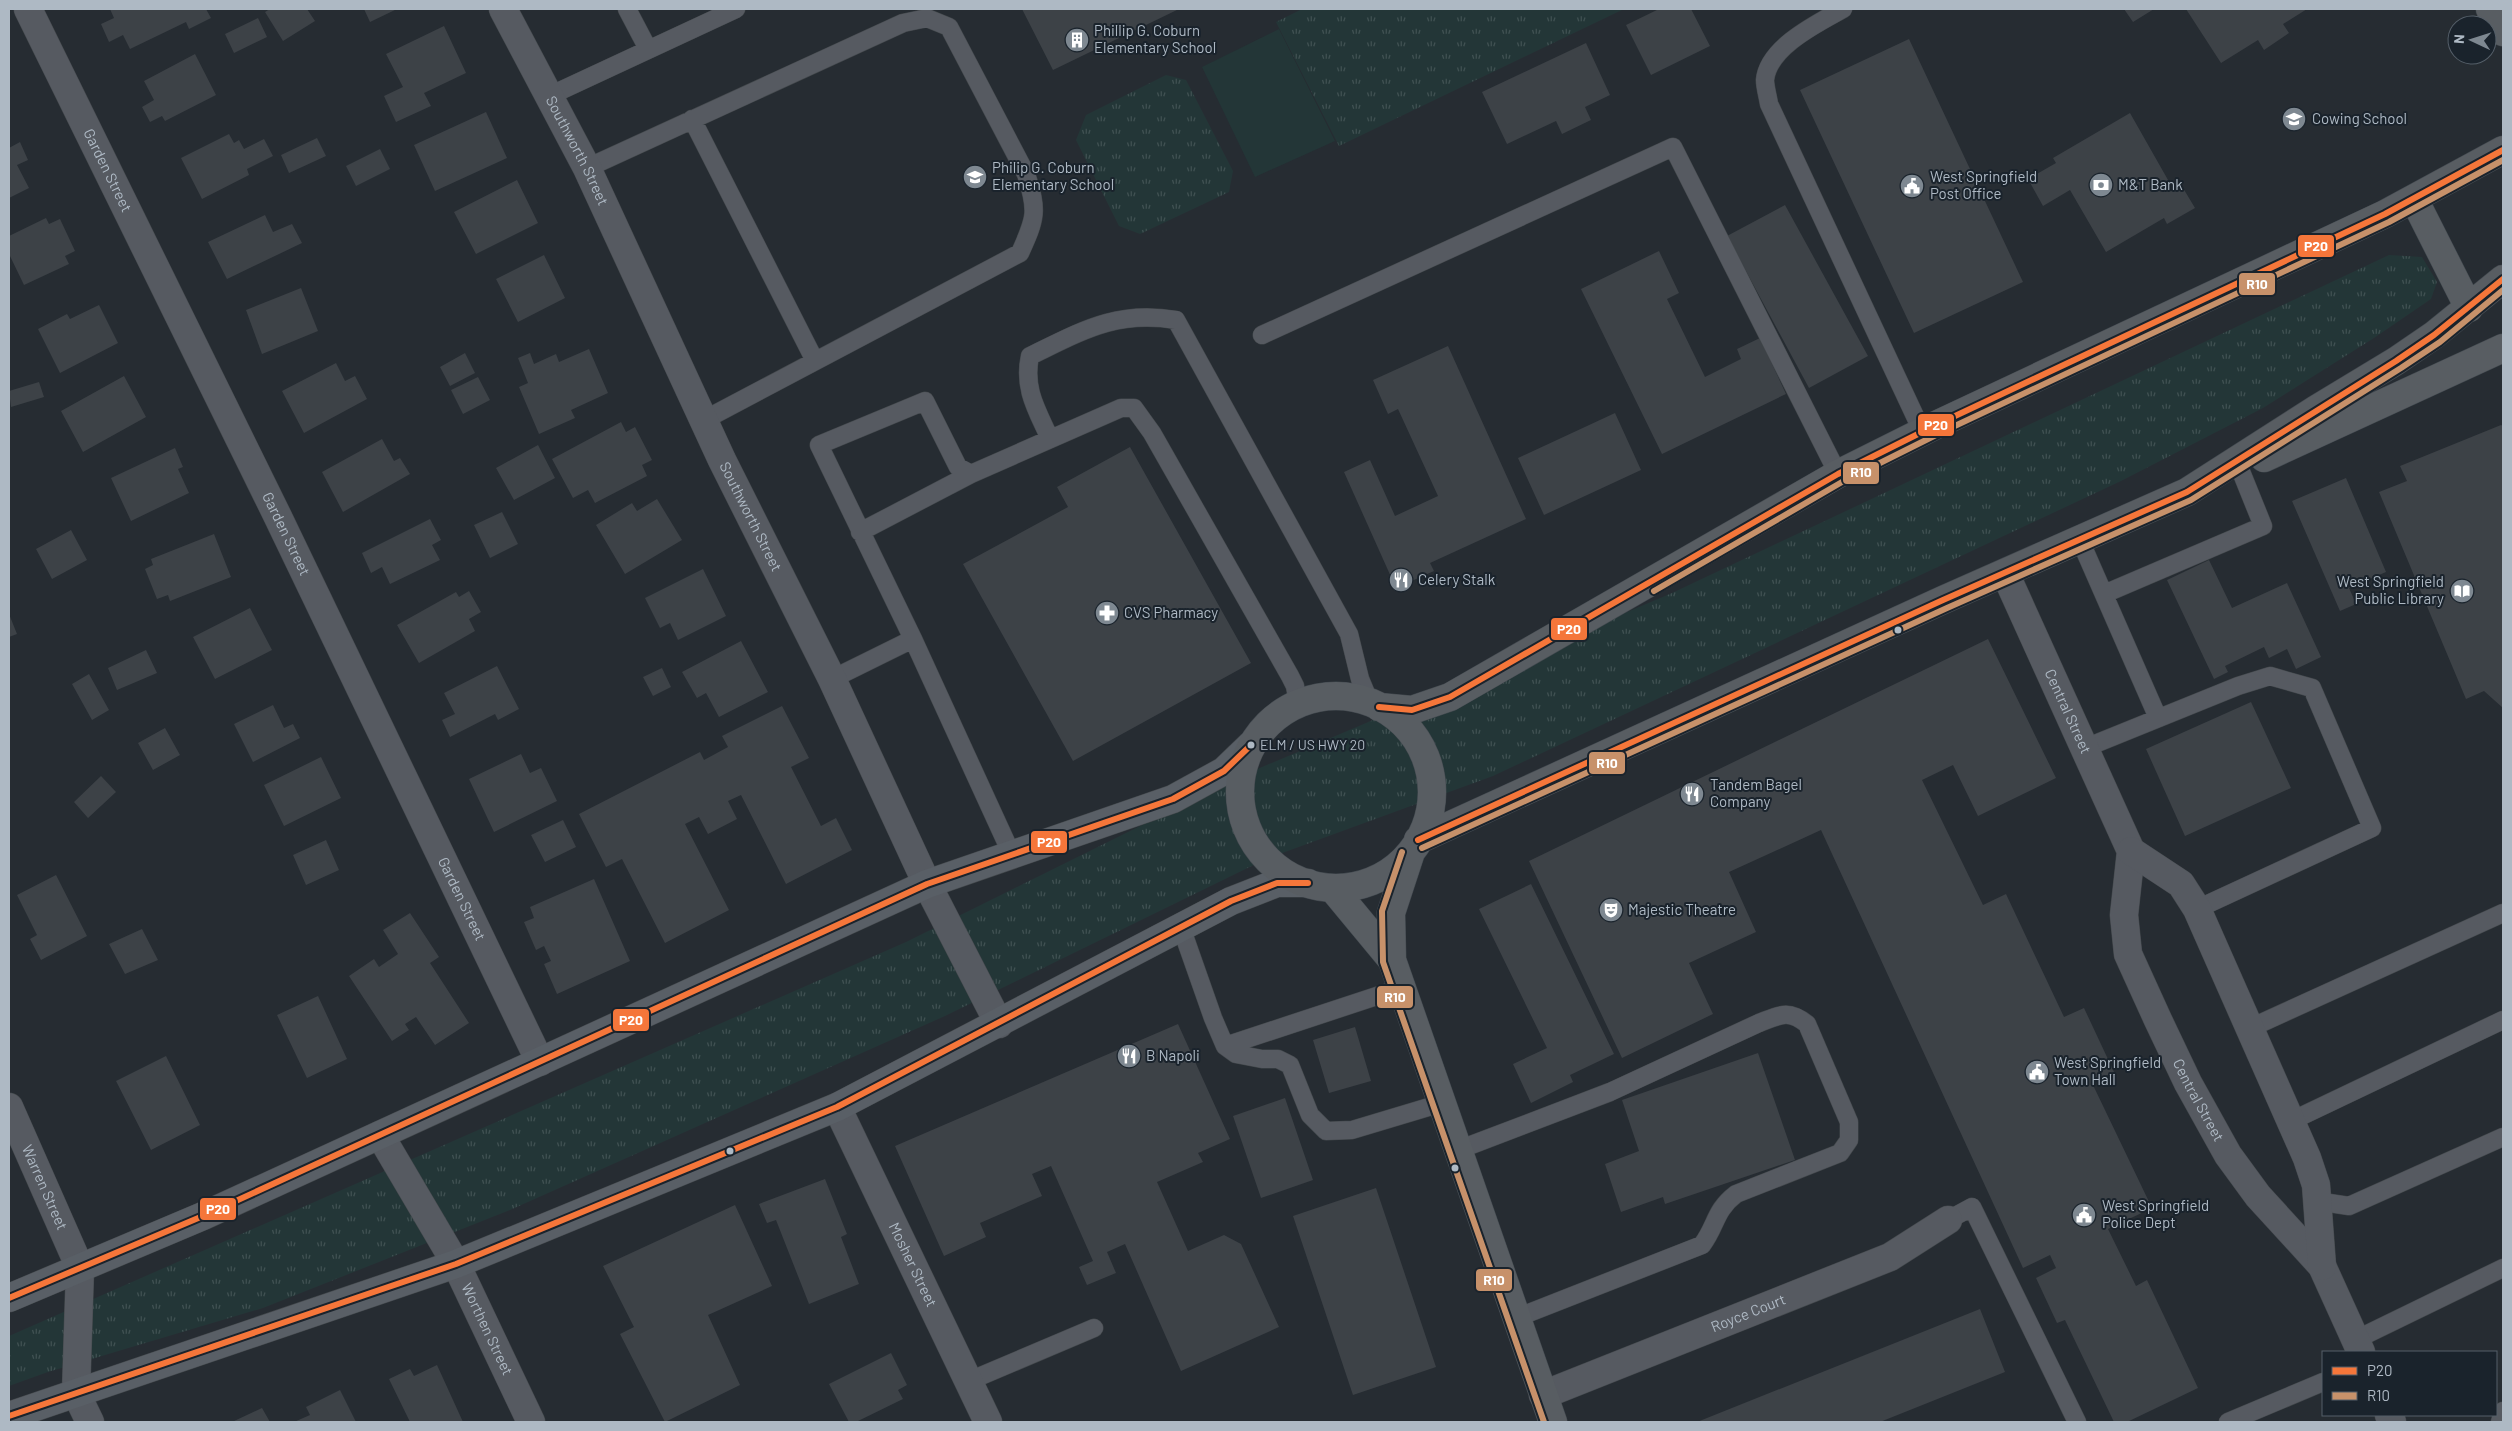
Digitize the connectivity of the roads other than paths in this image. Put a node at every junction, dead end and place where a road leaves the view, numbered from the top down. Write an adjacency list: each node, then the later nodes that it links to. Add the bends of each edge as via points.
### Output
1 (28, 9): 52 (street, Garden Street, via 278,514)
2 (503, 9): 9 (street, Southworth Street)
3 (627, 9): 8 (lane)
4 (736, 9): 8 (lane)
5 (1843, 9): 20 (lane, via 1808,29 1781,50 1765,81 1769,104)
6 (2490, 9): 7 (main road)
7 (2503, 32)
8 (648, 49): 9 (lane)
9 (549, 96): 12 (street, Southworth Street)
10 (692, 119): 12 (lane); 18 (lane); 18 (lane, via 903,23 927,18 948,27 1026,174 1034,201 1034,222 1020,253)
11 (2503, 150): 13 (main road)
12 (587, 168): 19 (street, Southworth Street)
13 (2414, 199): 15 (main road); 20 (main road)
14 (2503, 280): 15 (main road)
15 (2469, 308): 25 (main road, via 2396,361)
16 (1262, 335): 24 (lane, via 1673,147)
17 (2503, 348): 22 (main road)
18 (815, 361): 19 (lane)
19 (704, 420): 31 (street, Southworth Street)
20 (1922, 432): 24 (main road)
21 (1050, 439): 23 (lane); 32 (lane, via 1121,408 1134,408 1152,433 1290,676); 33 (lane, via 1029,392 1027,371 1030,356 1094,325 1151,316 1176,320 1349,634 1360,679)
22 (2240, 469): 25 (main road); 29 (lane, via 2263,526)
23 (971, 474): 26 (lane); 26 (lane, via 958,467 926,401 819,444)
24 (1838, 474): 33 (main road, via 1450,697 1412,710)
25 (2187, 492): 27 (main road)
26 (860, 532): 30 (lane)
27 (2080, 540): 28 (main road); 29 (lane)
28 (2005, 573): 36 (street, Central Street); 37 (main road)
29 (2104, 594): 34 (lane)
30 (912, 639): 31 (lane); 39 (lane)
31 (832, 679): 41 (street, Southworth Street)
32 (1298, 703): 33 (main road, via 1329,696 1361,699); 35 (main road, via 1271,720)
33 (1374, 705): 37 (main road, via 1390,712 1414,734 1428,763 1432,795 1426,826)
34 (2158, 718): 36 (lane); 43 (lane, via 2270,676 2312,688 2372,828)
35 (1251, 745): 39 (main road, via 1224,771 1173,798); 40 (main road, via 1241,776 1240,806 1249,835 1266,859 1292,878)
36 (2084, 748): 38 (street, Central Street)
37 (1414, 847): 42 (main road, via 1385,875 1355,887); 46 (main road, via 1391,913)
38 (2131, 851): 43 (street, Central Street, via 2181,884); 63 (street, Central Street, via 2124,915 2128,954 2158,1020 2188,1083 2228,1154 2258,1196)
39 (1012, 855): 41 (main road)
40 (1308, 883): 42 (main road); 45 (main road, via 1288,882 1259,889)
41 (927, 884): 49 (street, Southworth Street); 52 (main road)
42 (1334, 890): 46 (main road)
43 (2197, 909): 50 (street, Central Street)
44 (2503, 913): 50 (lane)
45 (1181, 927): 49 (main road); 51 (lane)
46 (1392, 960): 47 (main road)
47 (1402, 988): 51 (lane); 53 (main road)
48 (2503, 1020): 56 (lane)
49 (999, 1024): 55 (main road)
50 (2248, 1029): 56 (street, Central Street)
51 (1225, 1046): 53 (lane, via 1236,1054 1278,1059 1290,1065 1310,1115 1326,1131 1352,1130)
52 (540, 1062): 57 (main road)
53 (1442, 1103): 59 (main road)
54 (9, 1107): 64 (street, Warren Street)
55 (837, 1108): 62 (main road); 70 (street, Mosher Street)
56 (2291, 1121): 60 (street, Central Street, via 2316,1185)
57 (380, 1135): 62 (street, Worthen Street); 64 (main road)
58 (2503, 1137): 60 (lane, via 2348,1206)
59 (1458, 1150): 67 (main road); 67 (lane, via 1610,1092 1783,1014 1796,1014 1807,1024 1849,1122 1849,1140 1840,1153 1736,1194 1724,1203 1702,1245)
60 (2316, 1201): 63 (street, Central Street)
61 (1948, 1220): 73 (street, Royce Court, via 1890,1257); 80 (lane, via 1972,1207)
62 (456, 1264): 72 (main road); 77 (street, Worthen Street)
63 (2322, 1266): 69 (street, Central Street)
64 (80, 1268): 66 (main road); 72 (street)
65 (2503, 1268): 69 (lane)
66 (9, 1298)
67 (1516, 1318): 73 (main road)
68 (1094, 1328): 70 (lane)
69 (2358, 1346)
70 (969, 1381): 78 (street, Mosher Street)
71 (2322, 1382): 81 (lane)
72 (76, 1393): 75 (main road); 76 (street)
73 (1544, 1395): 79 (main road)
74 (2503, 1411): 82 (lane)
75 (9, 1416)
76 (90, 1422)
77 (531, 1422)
78 (988, 1422)
79 (1553, 1422)
80 (2077, 1422)
81 (2228, 1422)
82 (2500, 1422)

